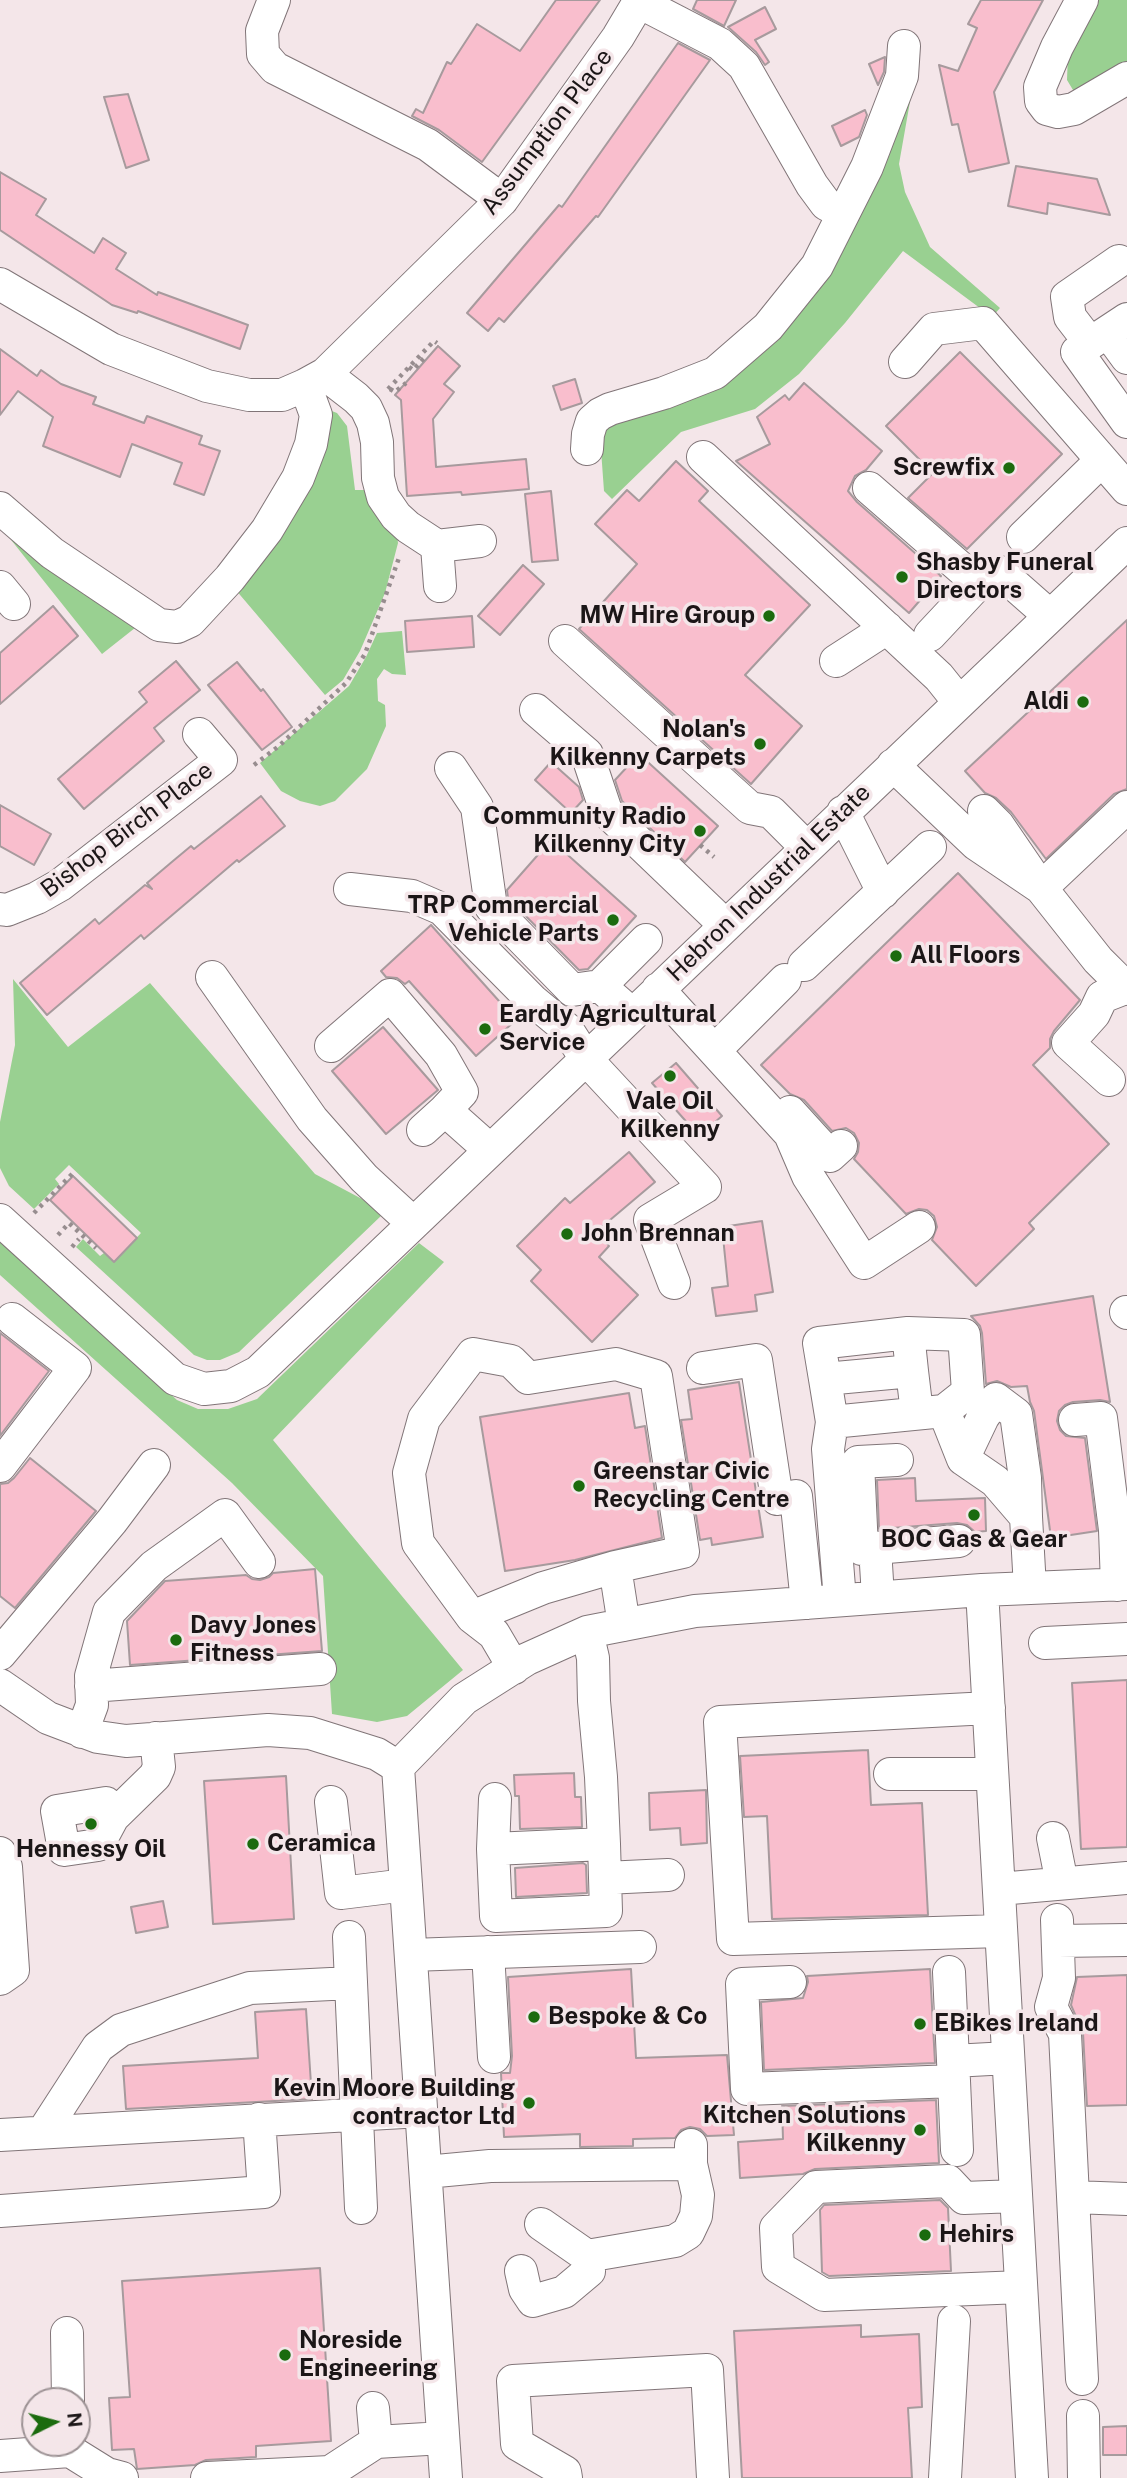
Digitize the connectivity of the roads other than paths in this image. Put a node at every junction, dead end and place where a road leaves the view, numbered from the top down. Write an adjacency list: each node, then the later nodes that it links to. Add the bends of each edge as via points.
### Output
1 (274, 0): 6 (street, via 262,31 264,54 275,68 428,145)
2 (1082, 0): 5 (street, via 1056,47 1041,87 1041,101 1058,112 1074,109)
3 (639, 1): 6 (street, Assumption Place); 7 (street, via 719,44 744,66 812,185 826,204)
4 (905, 46): 7 (street, via 902,76 867,167)
5 (1127, 78)
6 (502, 200): 13 (street, Assumption Place)
7 (843, 213): 15 (street, via 817,266 768,327 715,373 600,414 587,434)
8 (1119, 261): 10 (street, via 1067,297 1070,317)
9 (0, 284): 13 (street, Assumption Place, via 111,349 207,386 249,395 282,394)
10 (1108, 332): 11 (street); 14 (street, via 1077,352)
11 (1127, 358)
12 (905, 362): 17 (street, via 934,329 983,323)
13 (315, 380): 20 (street, via 312,444 298,478 267,530 230,578 190,621 177,627 159,625 52,553); 24 (street, via 356,398 366,408 377,442 383,497 408,527)
14 (1127, 422)
15 (587, 449)
16 (704, 457): 28 (street)
17 (1101, 461): 19 (street); 21 (street)
18 (869, 488): 25 (street)
19 (1127, 489)
20 (0, 508)
21 (1023, 537)
22 (480, 541): 24 (street)
23 (1127, 543): 27 (street, Hebron Industrial Estate)
24 (437, 546): 26 (street)
25 (978, 583): 27 (street, via 988,573 1000,572); 29 (street)
26 (440, 586)
27 (1050, 616): 32 (street, Hebron Industrial Estate)
28 (887, 628): 31 (street); 32 (street)
29 (930, 635)
30 (565, 641): 40 (street, via 750,807 771,812)
31 (836, 661)
32 (959, 702): 35 (street, Hebron Industrial Estate)
33 (536, 710): 46 (street, via 587,754 606,811)
34 (200, 734): 45 (street, Bishop Birch Place, via 221,760 60,885 7,910)
35 (893, 765): 39 (street, Hebron Industrial Estate); 42 (street, via 976,844)
36 (452, 768): 50 (street, via 477,807 491,907 572,990)
37 (1127, 807): 42 (street)
38 (984, 811): 42 (street)
39 (843, 812): 40 (street, Hebron Industrial Estate); 44 (street)
40 (806, 847): 46 (street, Hebron Industrial Estate)
41 (930, 847): 44 (street)
42 (1041, 888): 51 (street)
43 (350, 889): 55 (street, via 412,896 442,908 532,1000 567,1028)
44 (883, 892): 53 (street)
45 (0, 909)
46 (725, 925): 49 (street, Hebron Industrial Estate)
47 (646, 940): 50 (street)
48 (212, 977): 60 (street, via 312,1119 364,1178)
49 (663, 985): 52 (street, Hebron Industrial Estate); 53 (street); 61 (street, via 790,1134 808,1176 864,1263)
50 (600, 986): 52 (street)
51 (1126, 989): 56 (street, via 1101,998 1094,1014 1068,1043)
52 (632, 1014): 55 (street, Hebron Industrial Estate)
53 (724, 1041): 57 (street, via 830,1156)
54 (331, 1046): 58 (street, via 390,995 441,1055 462,1092 434,1120)
55 (586, 1059): 58 (street, Hebron Industrial Estate); 62 (street, via 705,1187 650,1220)
56 (1109, 1080)
57 (841, 1146)
58 (490, 1150): 60 (street, Hebron Industrial Estate)
59 (0, 1220): 60 (street, Hebron Industrial Estate, via 175,1379 204,1389 232,1386 258,1372)
60 (413, 1223)
61 (919, 1227)
62 (674, 1283)
63 (12, 1319): 74 (street, via 75,1368)
64 (908, 1333): 66 (street); 67 (street, via 820,1343); 68 (street, via 964,1335 968,1392)
65 (703, 1368): 85 (street, via 756,1360 777,1499 796,1496)
66 (912, 1371): 67 (street); 68 (street)
67 (825, 1380): 70 (street)
68 (931, 1412): 70 (street); 71 (street)
69 (1075, 1420): 80 (street, via 1101,1418)
70 (832, 1422): 84 (street, via 828,1449)
71 (963, 1459): 75 (street, via 995,1481); 75 (street, via 996,1399 1016,1414)
72 (897, 1460): 77 (street, via 858,1462 862,1549)
73 (153, 1465): 89 (street, via 112,1521)
74 (0, 1466)
75 (1026, 1517): 81 (street)
76 (959, 1541): 77 (street)
77 (875, 1548): 83 (street)
78 (259, 1562): 95 (street, via 225,1515 154,1566 109,1612)
79 (615, 1567): 86 (street, via 543,1588); 86 (street, via 683,1552 656,1376 616,1364 528,1378 511,1362 473,1354 424,1419 409,1473 418,1543); 87 (street)
80 (1122, 1584): 81 (street)
81 (1030, 1588): 82 (street)
82 (982, 1590): 83 (street); 96 (street)
83 (878, 1597): 84 (street)
84 (840, 1600): 85 (street)
85 (807, 1602): 87 (street, via 695,1611)
86 (472, 1617): 92 (street, via 494,1634)
87 (624, 1625): 88 (street)
88 (587, 1632): 92 (street); 106 (street, via 593,1658)
89 (6, 1633)
90 (1127, 1639): 91 (street)
91 (1045, 1643)
92 (514, 1668): 99 (street, via 464,1699)
93 (320, 1670): 95 (street)
94 (0, 1685): 97 (street, via 48,1718)
95 (91, 1686): 97 (street, via 92,1705)
96 (989, 1708): 101 (street); 115 (street, via 720,1722 733,1939)
97 (82, 1732): 98 (street, via 126,1741)
98 (156, 1738): 99 (street, via 268,1730 310,1733 377,1754); 104 (street, via 159,1767 155,1776)
99 (398, 1767): 113 (street)
100 (890, 1774): 101 (street)
101 (992, 1774): 114 (street)
102 (495, 1798): 107 (street)
103 (331, 1802): 113 (street, via 341,1893)
104 (113, 1817)
105 (1054, 1838): 112 (street)
106 (604, 1844): 107 (street); 110 (street)
107 (494, 1849): 110 (street, via 496,1916 606,1911)
108 (0, 1853): 122 (street, via 6,1867 13,1970)
109 (668, 1875): 110 (street)
110 (605, 1878)
111 (1127, 1878): 112 (street)
112 (1062, 1883): 114 (street)
113 (406, 1885): 120 (street)
114 (999, 1889): 115 (street)
115 (1001, 1931): 126 (street)
116 (349, 1937): 124 (street)
117 (1127, 1940): 125 (street, via 1057,1931 1059,1978)
118 (640, 1947): 119 (street)
119 (488, 1952): 120 (street); 127 (street)
120 (411, 1955): 130 (street)
121 (949, 1972): 129 (street)
122 (0, 1979)
123 (790, 1982): 129 (street, via 742,1984 747,2089)
124 (351, 1983): 131 (street); 133 (street, via 250,1988 121,2031 98,2047)
125 (1051, 2007): 126 (street); 138 (street, via 1065,2034)
126 (1006, 2008): 128 (street)
127 (494, 2057)
128 (1008, 2058): 129 (street); 137 (street)
129 (954, 2071): 135 (street)
130 (421, 2111): 131 (street); 136 (street)
131 (357, 2115): 132 (street); 140 (street)
132 (259, 2119): 133 (street); 141 (street, via 264,2192)
133 (43, 2132): 134 (street)
134 (0, 2135)
135 (957, 2150)
136 (426, 2172): 143 (street, via 691,2155 698,2195 688,2233 675,2241); 152 (street)
137 (1016, 2196): 145 (street); 145 (street, via 964,2198 948,2181 816,2187 776,2228 778,2267 824,2295)
138 (1073, 2197): 139 (street); 148 (street)
139 (1127, 2199)
140 (361, 2208)
141 (0, 2211)
142 (541, 2224): 143 (street)
143 (587, 2256): 144 (street, via 589,2271 573,2285 533,2301)
144 (521, 2271)
145 (1021, 2287): 163 (street)
146 (954, 2321): 162 (street)
147 (66, 2333): 149 (street)
148 (1082, 2379)
149 (68, 2387)
150 (373, 2408): 153 (street)
151 (1083, 2416): 164 (street)
152 (443, 2438): 153 (street); 159 (street)
153 (376, 2442): 158 (street, via 330,2472)
154 (21, 2453): 155 (street)
155 (0, 2456)
156 (83, 2457): 157 (street, via 107,2474)
157 (122, 2478)
158 (206, 2478)
159 (446, 2478)
160 (566, 2478): 161 (street, via 565,2472 517,2444 513,2381 707,2370)
161 (713, 2478)
162 (945, 2478)
163 (1032, 2478)
164 (1084, 2478)

